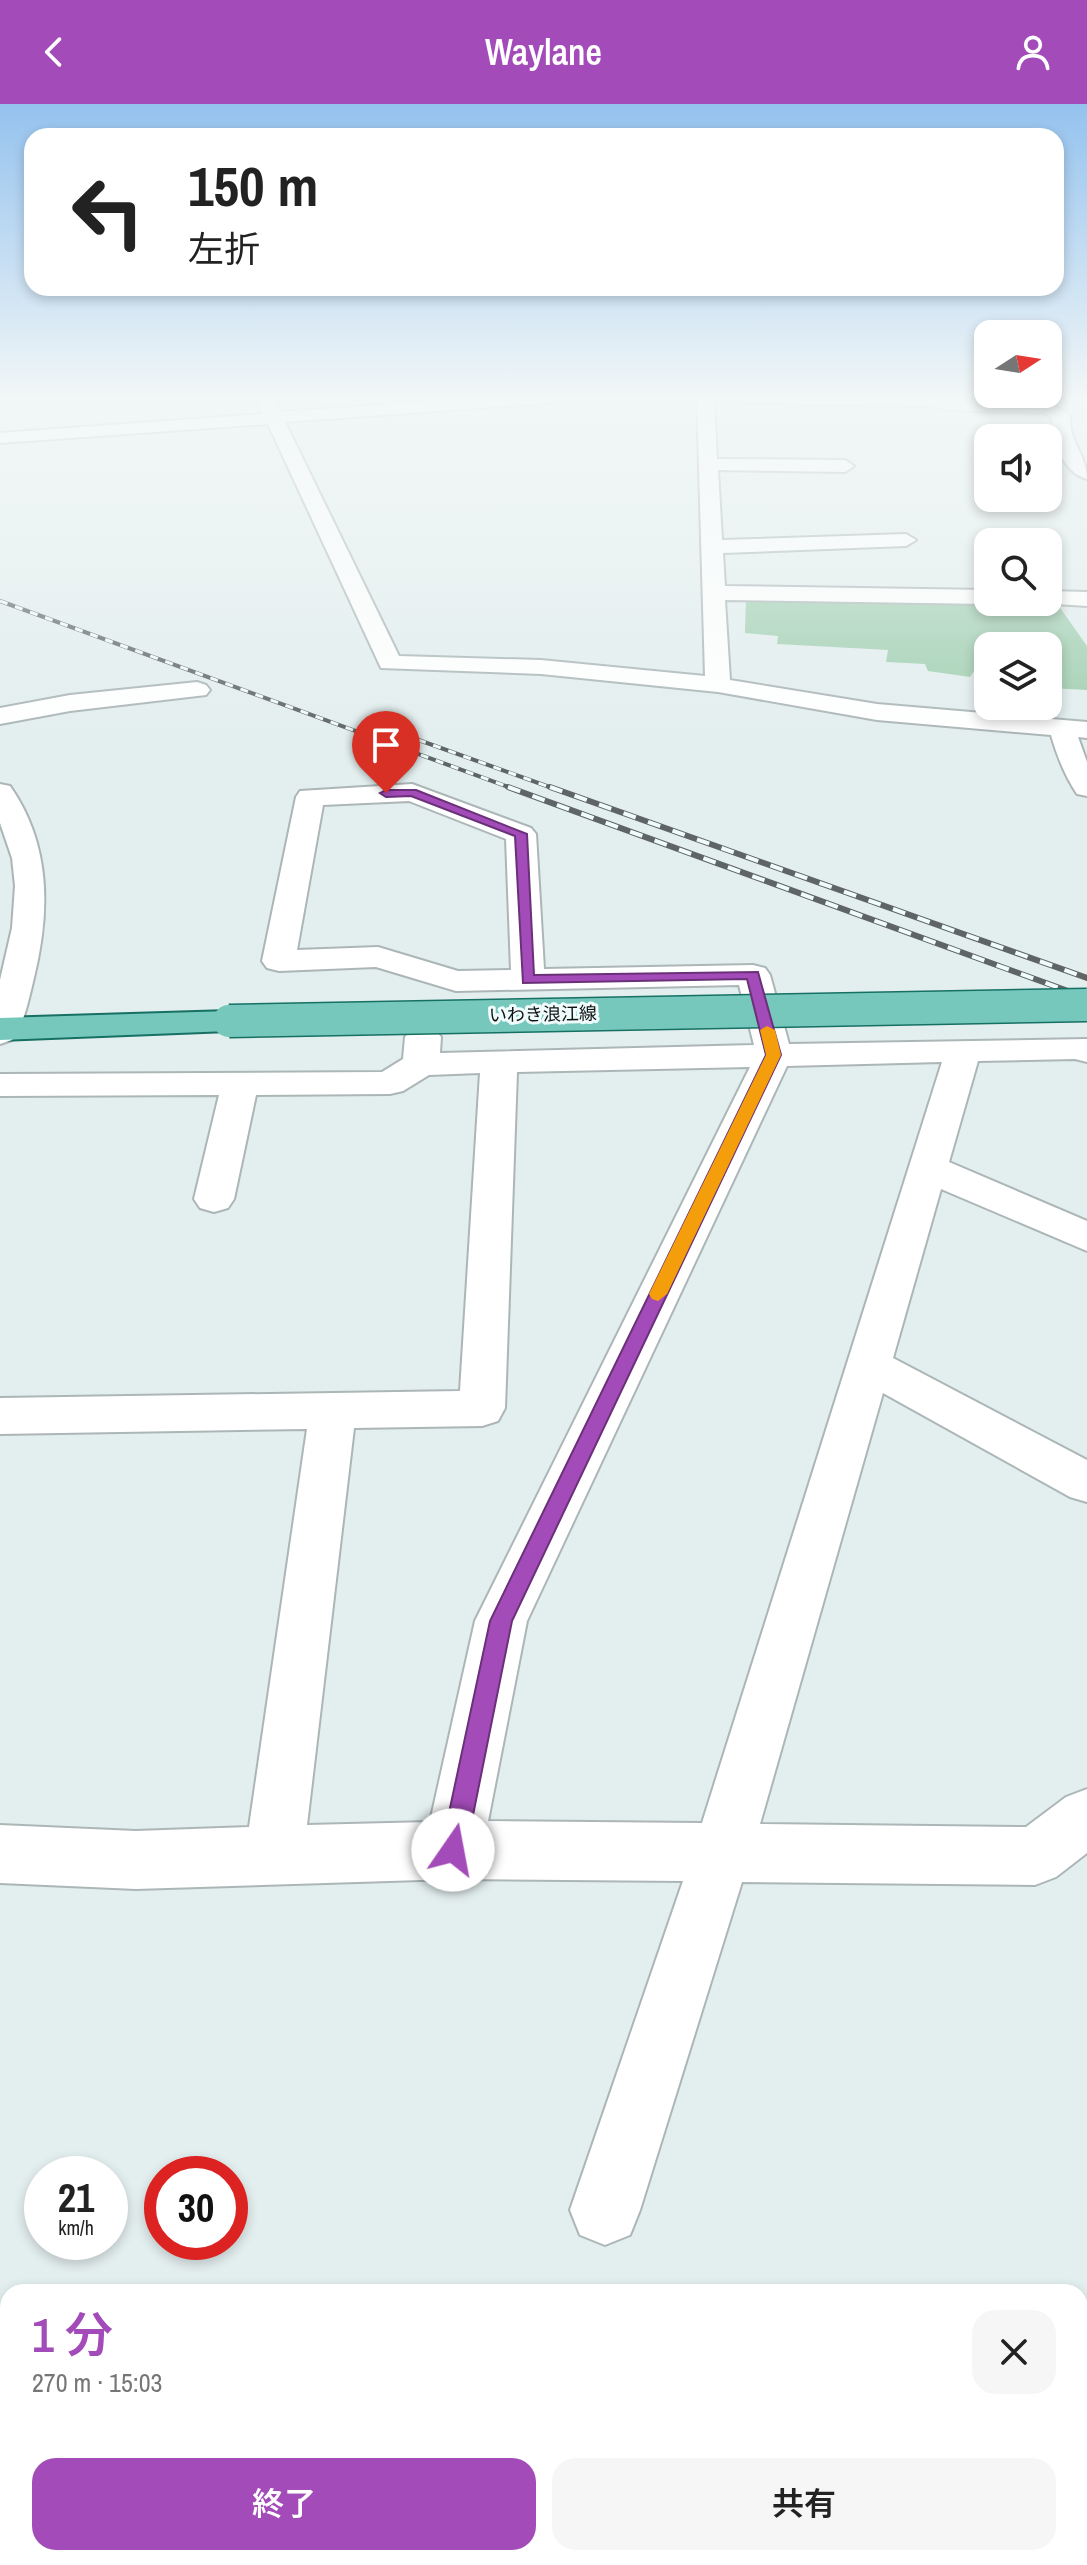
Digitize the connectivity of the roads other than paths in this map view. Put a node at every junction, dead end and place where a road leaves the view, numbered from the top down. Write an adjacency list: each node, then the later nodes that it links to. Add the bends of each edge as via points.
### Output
1 (319, 512): 9 (street, via 390,663 541,667)
2 (710, 512): 4 (street)
3 (906, 540): 4 (street)
4 (712, 547): 5 (street)
5 (714, 593): 6 (street); 9 (street)
6 (974, 597)
7 (1062, 598): 8 (street)
8 (1087, 599)
9 (718, 685): 13 (street, via 877,712)
10 (32, 686): 12 (street)
11 (197, 690): 12 (street, via 145,690)
12 (1, 716)
13 (1074, 729): 14 (street, via 1071,758)
14 (1087, 788)
15 (0, 792): 19 (street, via 27,859 30,909)
16 (429, 973): 17 (street, via 456,981); 17 (street, via 378,957 279,961 310,797 412,792 521,834); 23 (street)
17 (528, 980): 22 (street, via 753,975)
18 (1087, 1005): 19 (main road, いわき浪江線, bridge)
19 (1, 1030)
20 (963, 1051): 21 (street); 22 (street); 27 (street)
21 (1087, 1051)
22 (774, 1055): 24 (street); 35 (street, via 501,1621)
23 (421, 1064): 24 (street); 26 (street, via 390,1083)
24 (499, 1064): 31 (street, via 482,1408)
25 (0, 1085): 26 (street)
26 (240, 1085): 28 (street)
27 (928, 1168): 29 (street); 30 (street)
28 (214, 1199)
29 (1087, 1237)
30 (869, 1365): 33 (street); 36 (street)
31 (333, 1410): 32 (street); 38 (street)
32 (0, 1416)
33 (1087, 1483)
34 (1087, 1817): 36 (street, via 1035,1856)
35 (453, 1850): 36 (street); 38 (street)
36 (722, 1853): 39 (street)
37 (0, 1854): 38 (street, via 136,1860)
38 (274, 1857)
39 (605, 2210)

